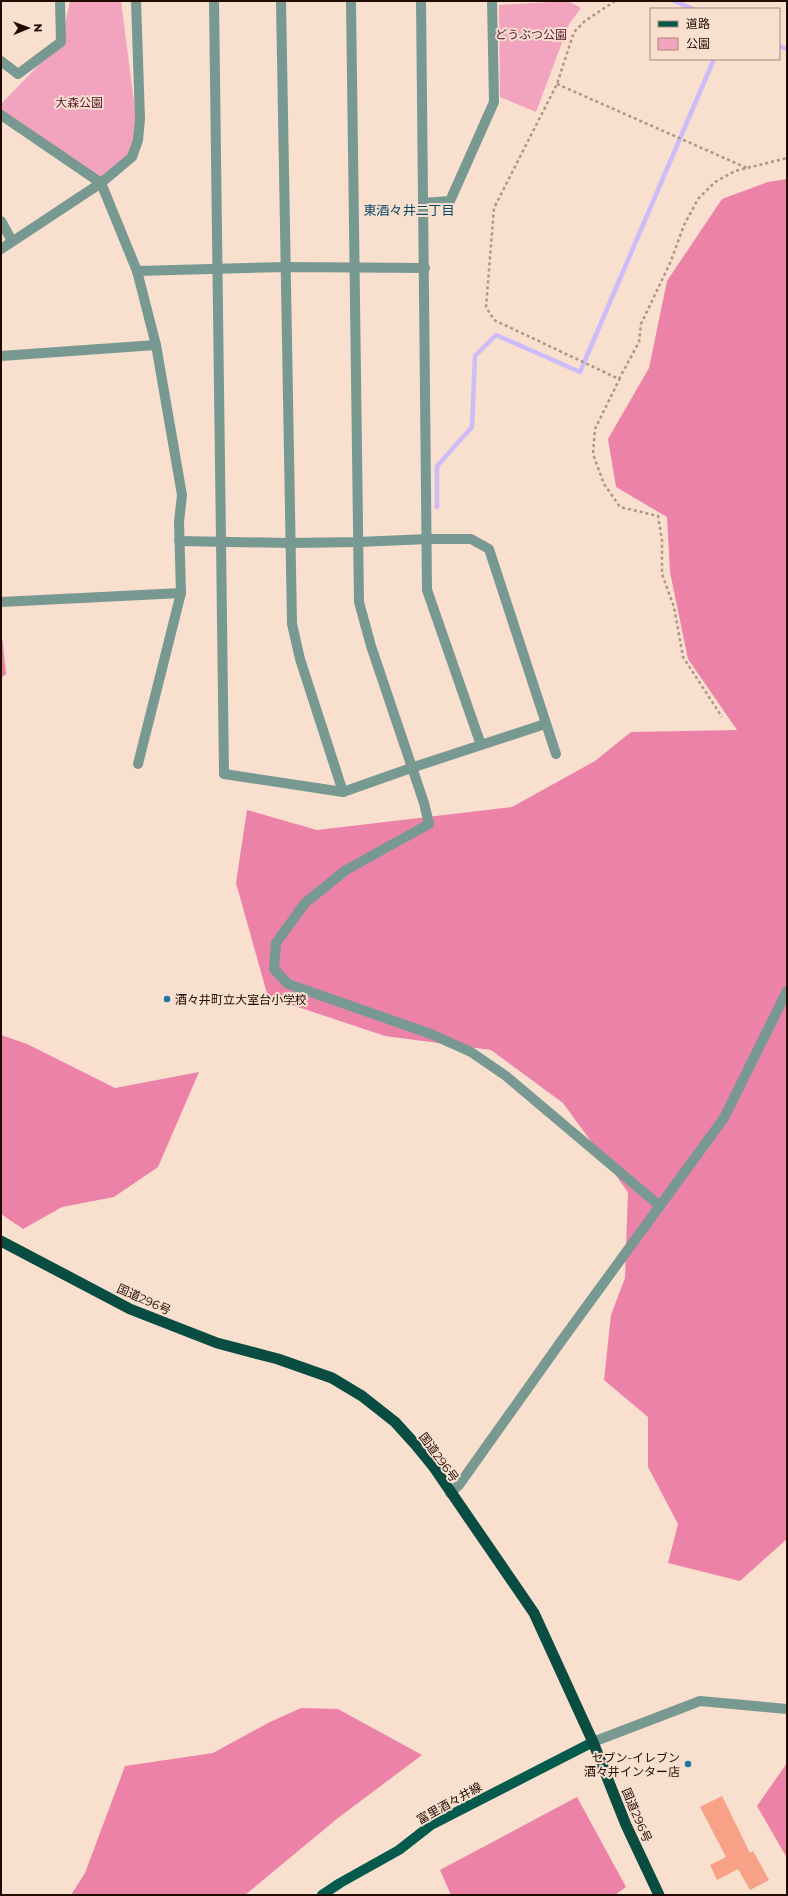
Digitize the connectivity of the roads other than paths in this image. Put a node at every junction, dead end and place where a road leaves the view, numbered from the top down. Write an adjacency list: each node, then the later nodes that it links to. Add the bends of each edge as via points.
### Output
1 (60, 1): 8 (street, via 62,42 18,74)
2 (136, 1): 10 (street, via 140,119 138,140 132,157)
3 (214, 1): 17 (street)
4 (281, 1): 15 (street)
5 (351, 1): 16 (street)
6 (421, 1): 11 (street)
7 (492, 1): 11 (street, via 494,102 450,202)
8 (1, 61)
9 (1, 115): 10 (street)
10 (101, 183): 13 (street); 19 (street)
11 (423, 203): 18 (street)
12 (1, 221): 13 (street)
13 (12, 241): 14 (street)
14 (1, 249)
15 (286, 267): 16 (street); 17 (street); 26 (street)
16 (356, 267): 18 (street); 25 (street)
17 (218, 268): 19 (street); 24 (street)
18 (425, 268): 22 (street)
19 (136, 271): 20 (street)
20 (156, 345): 21 (street); 23 (street, via 182,495)
21 (1, 356)
22 (428, 539): 25 (street); 29 (street, via 471,539 489,549); 30 (street, via 428,590)
23 (179, 541): 24 (street); 27 (street)
24 (222, 542): 26 (street); 34 (street, via 224,774)
25 (358, 542): 26 (street); 33 (street, via 359,602)
26 (290, 543): 34 (street, via 292,624 300,659)
27 (181, 592): 28 (street); 32 (street)
28 (1, 602)
29 (545, 724): 30 (street); 31 (street)
30 (481, 745): 33 (street)
31 (556, 754)
32 (138, 764)
33 (411, 768): 34 (street); 36 (street, via 429,824 346,870 305,903 276,943 274,969 288,984 431,1034 471,1052 506,1076)
34 (343, 792)
35 (787, 991): 36 (street, via 724,1118)
36 (660, 1206): 38 (street, via 459,1485)
37 (1, 1241): 38 (highway, 国道296号, via 130,1309 217,1343 278,1359 332,1378 362,1396 395,1422 415,1444)
38 (450, 1493): 40 (highway, 国道296号, via 534,1614)
39 (787, 1710): 40 (street, via 700,1701)
40 (593, 1742): 41 (main road, 富里酒々井線, via 431,1825 399,1850); 42 (highway, 国道296号, via 626,1825)
41 (322, 1895)
42 (659, 1895)

